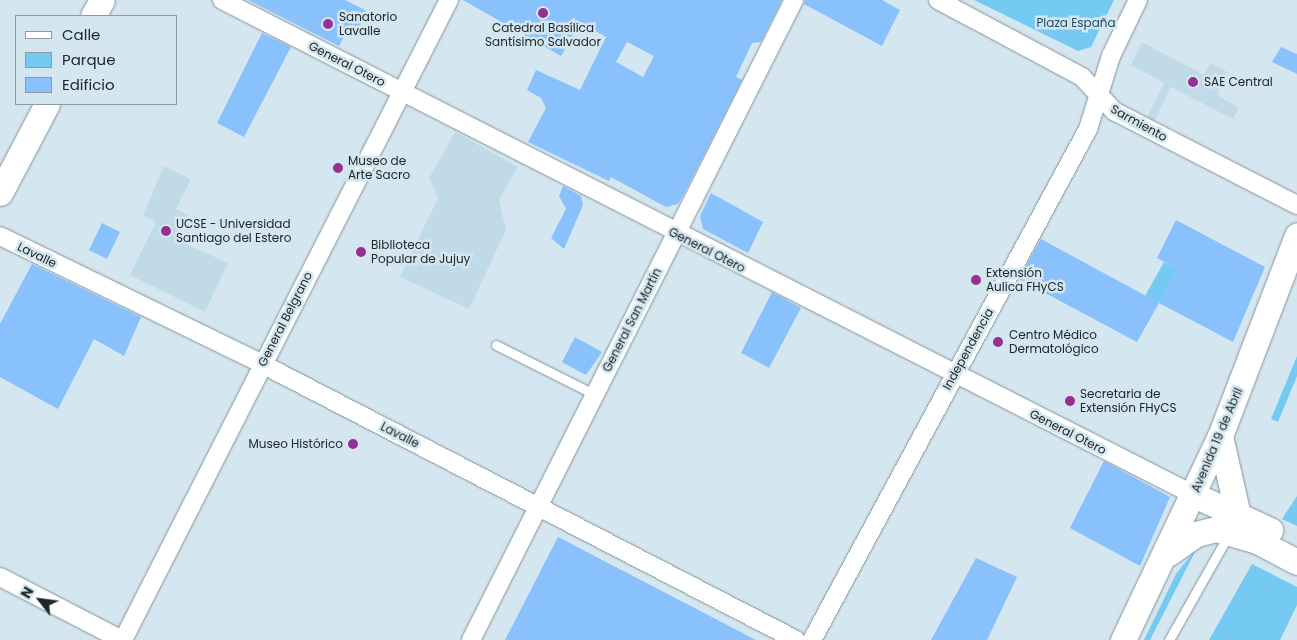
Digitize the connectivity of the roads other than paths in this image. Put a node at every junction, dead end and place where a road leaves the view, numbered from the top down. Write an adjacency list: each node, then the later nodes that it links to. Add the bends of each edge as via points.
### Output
1 (102, 0): 7 (main road)
2 (222, 0): 8 (street, General Otero)
3 (449, 0): 8 (street, General Belgrano)
4 (794, 0): 13 (street, General San Martín)
5 (938, 0): 9 (street, Sarmiento, via 1082,77)
6 (1138, 0): 9 (street, Independencia)
7 (94, 15)
8 (402, 92): 13 (street, General Otero); 17 (street, General Belgrano)
9 (1096, 97): 12 (street, Sarmiento, via 1114,111); 18 (street, Independencia, via 1088,130)
10 (46, 105): 11 (main road)
11 (0, 192)
12 (1297, 205)
13 (676, 234): 18 (street, General Otero); 19 (street, General San Martín)
14 (1297, 235): 20 (main road, Avenida 19 de Abril)
15 (0, 236): 17 (street, Lavalle)
16 (496, 345): 19 (lane)
17 (262, 364): 22 (street, Lavalle); 29 (street, General Belgrano)
18 (954, 375): 21 (street, General Otero); 32 (street, Independencia)
19 (594, 394): 22 (street, General San Martín)
20 (1220, 436): 21 (main road, Avenida 19 de Abril); 23 (main road)
21 (1194, 495): 23 (main road); 26 (main road, Avenida 19 de Abril)
22 (538, 505): 30 (street, General San Martín); 31 (street, Lavalle)
23 (1234, 523): 24 (main road); 26 (main road, via 1202,531); 34 (lane)
24 (1261, 534): 25 (main road); 27 (main road)
25 (1297, 544)
26 (1164, 557): 33 (main road, Avenida 19 de Abril)
27 (1297, 562)
28 (0, 577): 29 (street)
29 (122, 640)
30 (471, 640)
31 (796, 640)
32 (812, 640)
33 (1123, 640)
34 (1169, 640)

